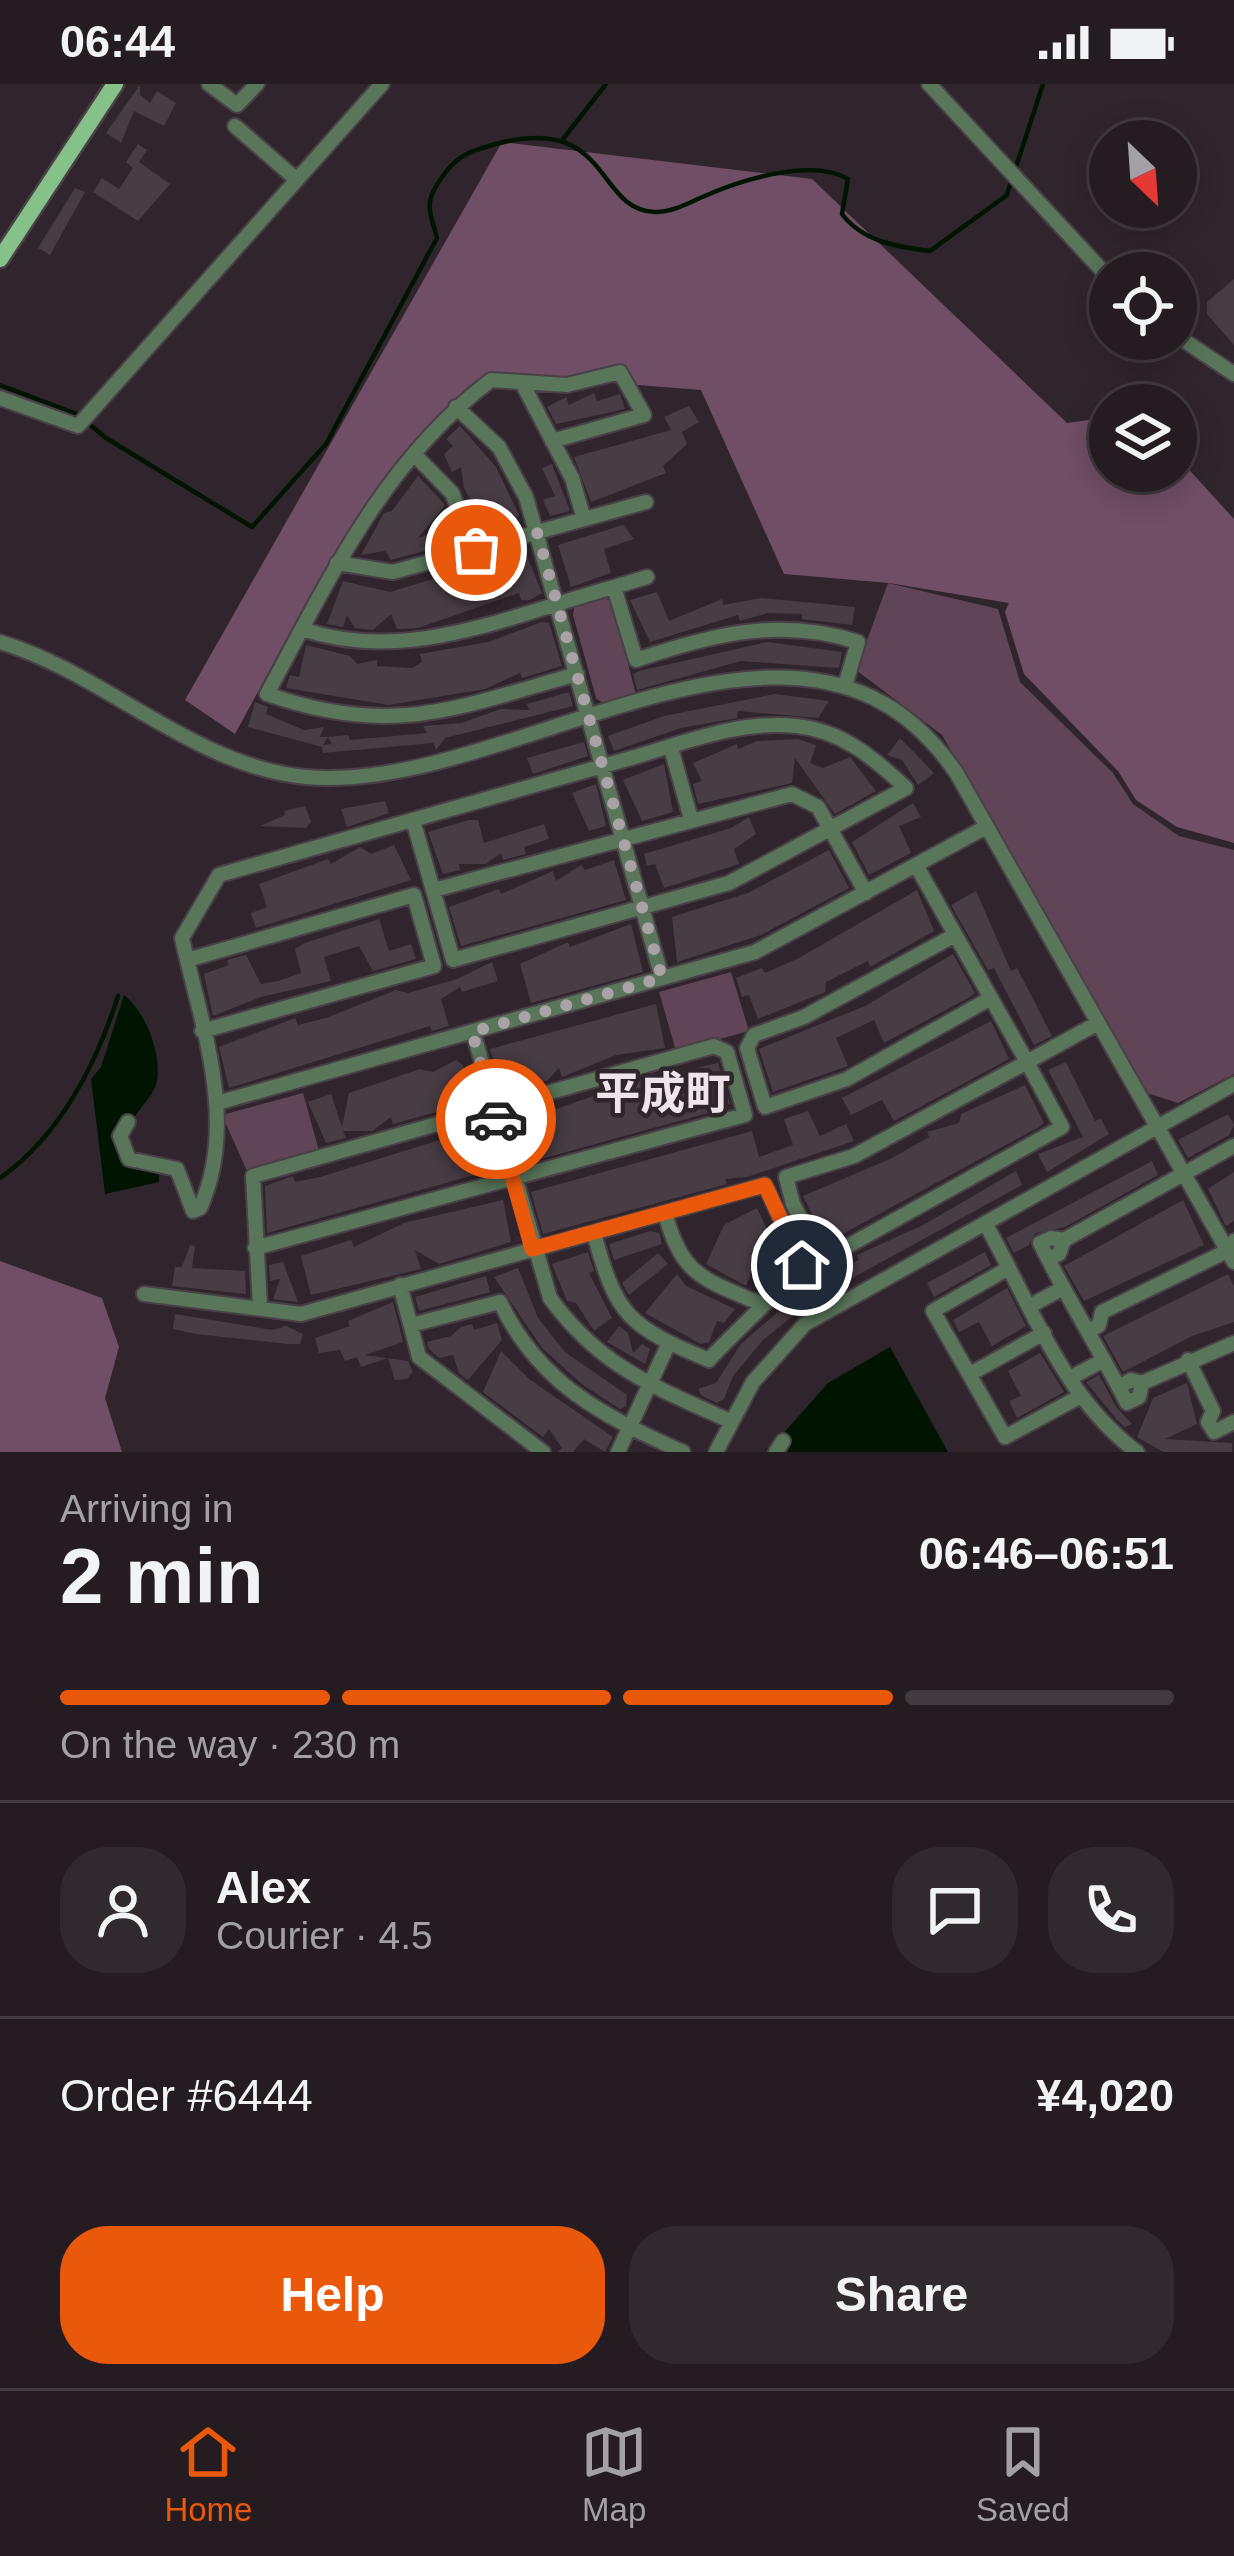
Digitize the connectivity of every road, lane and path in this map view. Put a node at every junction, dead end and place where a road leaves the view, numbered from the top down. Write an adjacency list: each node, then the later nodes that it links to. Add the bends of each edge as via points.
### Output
1 (115, 84): 9 (main road)
2 (209, 84): 3 (street, via 237,105)
3 (257, 84)
4 (382, 84): 7 (street)
5 (929, 84): 8 (street)
6 (235, 126): 7 (street)
7 (297, 180): 13 (street, via 78,426)
8 (1089, 257)
9 (0, 259)
10 (1197, 349): 11 (street)
11 (1234, 374)
12 (522, 382): 14 (street, via 491,380); 15 (street); 15 (street, via 566,385 620,372 644,415)
13 (0, 398)
14 (456, 407): 16 (street); 19 (street, via 504,455)
15 (552, 441): 18 (street)
16 (414, 454): 20 (street, via 452,493); 21 (street, via 389,479)
17 (646, 502): 18 (street)
18 (584, 518): 19 (street)
19 (537, 532): 20 (street); 24 (street)
20 (476, 550): 21 (street, via 393,572)
21 (338, 563): 25 (street)
22 (647, 577): 23 (street)
23 (614, 587): 24 (street); 28 (street, via 636,660 743,630 804,629 859,642)
24 (557, 603): 25 (street, via 395,645 347,643); 27 (street)
25 (302, 629): 27 (street, via 267,694 334,716 429,715)
26 (0, 642): 29 (street, via 220,753 291,775 383,775)
27 (578, 674): 29 (street)
28 (845, 686): 29 (street, via 749,676); 34 (street, via 923,734)
29 (590, 718): 31 (street)
30 (670, 748): 31 (street); 32 (street); 35 (street, via 752,726 812,728 862,751 906,788)
31 (602, 766): 33 (street); 36 (street)
32 (691, 819): 35 (street, via 792,794 814,803); 36 (street)
33 (413, 820): 38 (street); 42 (street, via 218,874 182,938)
34 (986, 827): 37 (street); 45 (street)
35 (831, 829): 39 (street); 40 (street, via 729,884)
36 (622, 838): 38 (street); 40 (street)
37 (916, 865): 39 (street); 41 (street)
38 (434, 890): 40 (street, via 453,960)
39 (866, 893): 43 (street, via 755,952)
40 (642, 909): 43 (street)
41 (955, 935): 44 (street); 44 (street, via 804,1018 754,1035 747,1048 764,1107 847,1078)
42 (187, 960): 46 (street); 46 (street, via 414,895 434,966)
43 (662, 978): 47 (street)
44 (991, 998): 48 (street)
45 (1098, 1023): 48 (street); 53 (street)
46 (202, 1031): 50 (street)
47 (472, 1032): 50 (street); 51 (street)
48 (1027, 1063): 48 (street, via 854,1156 786,1177 818,1252 830,1256 1062,1127)
49 (1234, 1084): 53 (street)
50 (217, 1103): 52 (street, via 218,1154 193,1211 177,1169 130,1159 121,1136)
51 (493, 1108): 56 (street); 56 (street, via 714,1046 727,1052 745,1115); 60 (street, via 253,1176)
52 (128, 1123)
53 (1155, 1126): 55 (street); 58 (street)
54 (1234, 1145): 55 (street)
55 (1182, 1175): 62 (street); 65 (street, via 1064,1240 1040,1243)
56 (513, 1178): 60 (street); 61 (street)
57 (665, 1214): 59 (street); 67 (street, via 676,1252 692,1272); 67 (street, via 765,1185 802,1265)
58 (985, 1223): 63 (street); 83 (street, via 805,1324)
59 (594, 1233): 61 (street); 75 (street, via 619,1307)
60 (255, 1248): 69 (street)
61 (532, 1249): 64 (street); 81 (street, via 550,1298 576,1334)
62 (1231, 1251): 70 (street)
63 (1009, 1268): 68 (street); 79 (street, via 933,1311)
64 (400, 1285): 69 (street, via 302,1314); 72 (street)
65 (1064, 1288): 68 (street); 71 (street)
66 (144, 1294): 69 (street)
67 (759, 1303): 75 (street, via 709,1360)
68 (1030, 1306): 74 (street)
69 (260, 1307)
70 (1102, 1312): 71 (street); 73 (street)
71 (1079, 1316): 73 (street)
72 (411, 1325): 85 (street, via 500,1302 545,1372); 86 (street, via 419,1357)
73 (1088, 1332): 77 (street)
74 (1044, 1333): 79 (street); 80 (street)
75 (669, 1343): 81 (street)
76 (1234, 1343): 78 (street)
77 (1104, 1360): 78 (street, via 1119,1387); 80 (street)
78 (1188, 1360): 84 (street, via 1213,1411 1214,1432)
79 (970, 1374): 82 (street, via 1005,1437)
80 (1070, 1378): 82 (street)
81 (647, 1383): 83 (street); 85 (street)
82 (1079, 1396): 90 (street, via 1101,1426)
83 (730, 1421): 89 (street)
84 (1234, 1421)
85 (629, 1428): 87 (street); 88 (street)
86 (543, 1452)
87 (619, 1452)
88 (683, 1452)
89 (716, 1452)
90 (1137, 1452)

